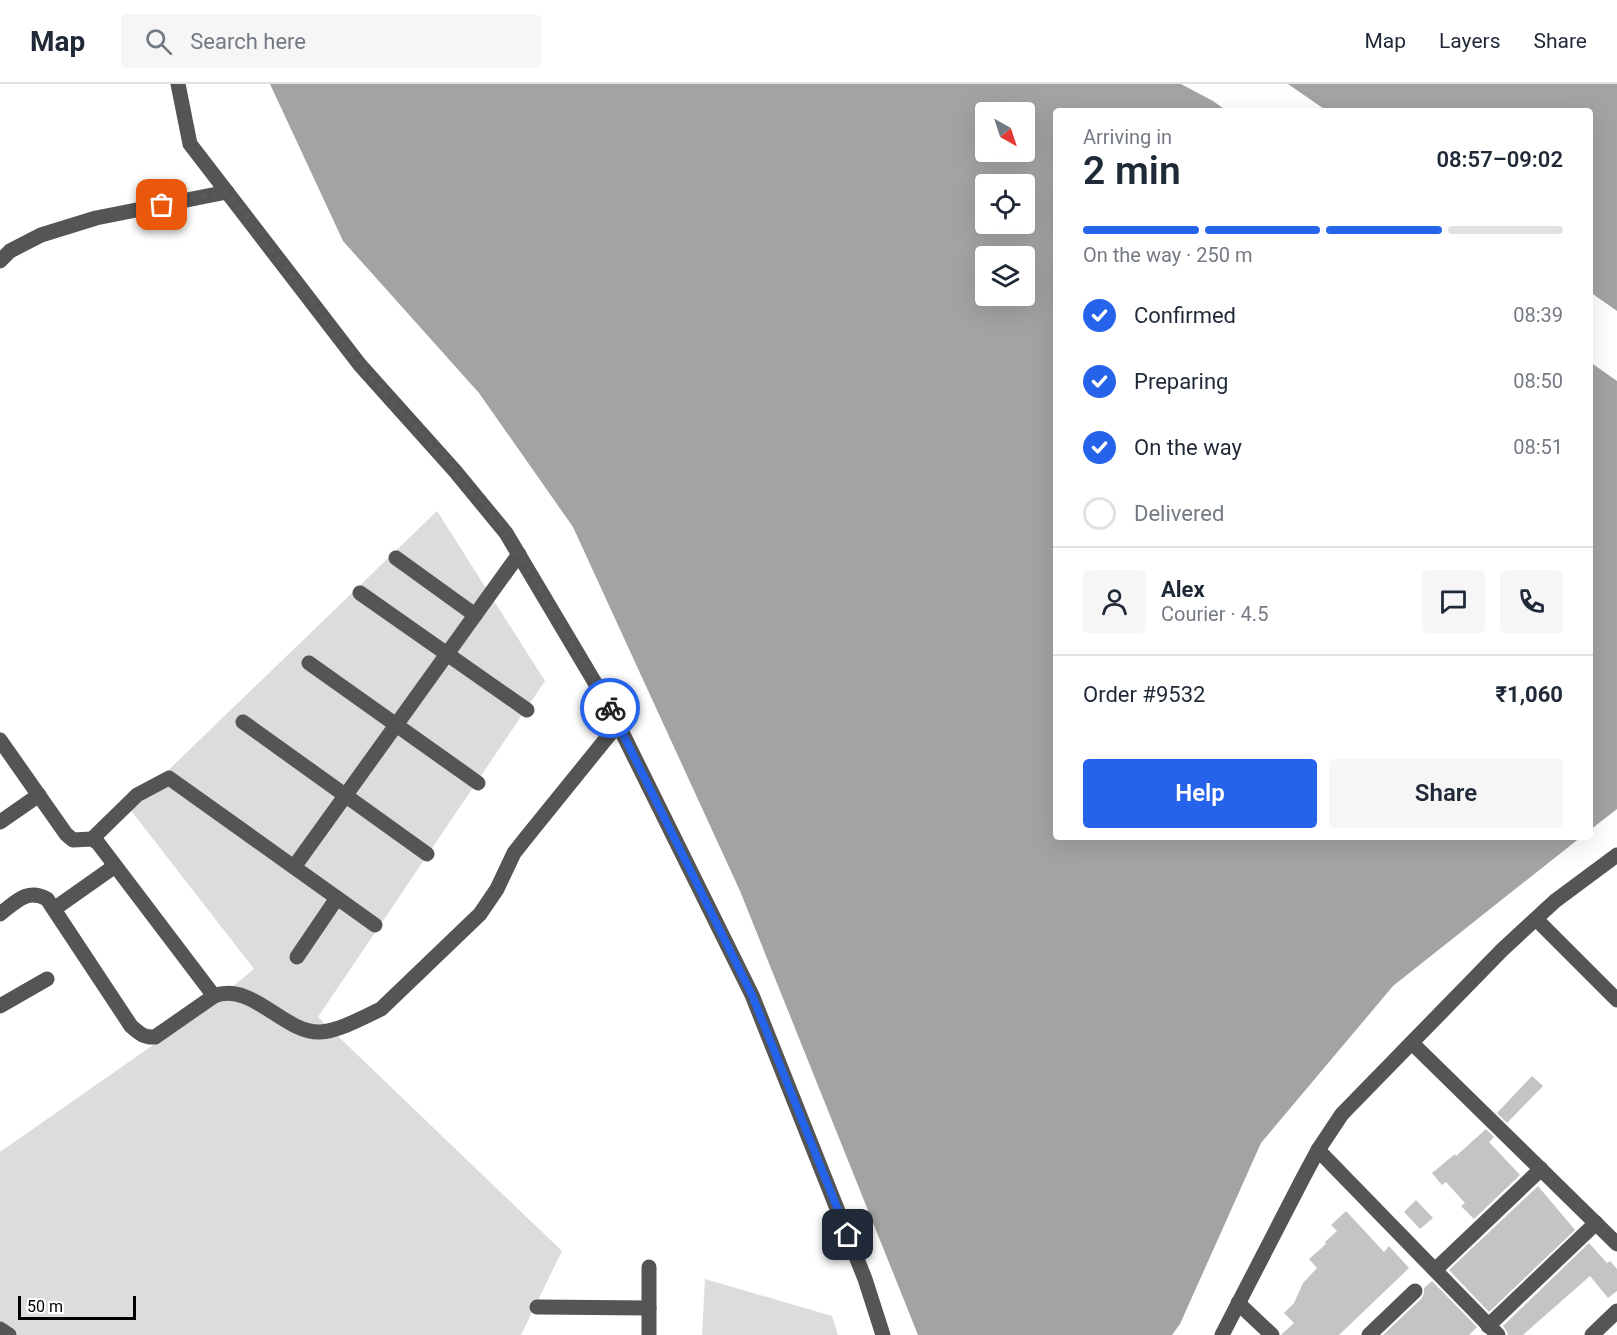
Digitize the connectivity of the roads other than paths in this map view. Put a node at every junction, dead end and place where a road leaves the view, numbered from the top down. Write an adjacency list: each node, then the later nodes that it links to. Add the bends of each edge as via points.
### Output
1 (178, 84): 2 (street, via 190,144)
2 (227, 192): 3 (street, via 96,218 41,235 10,251); 4 (street, via 360,365 455,471)
3 (0, 261)
4 (519, 554): 7 (street); 12 (street)
5 (396, 558): 7 (street)
6 (360, 593): 8 (street)
7 (476, 615): 8 (street)
8 (447, 654): 10 (street); 13 (street)
9 (309, 663): 13 (street)
10 (527, 710)
11 (243, 722): 17 (street)
12 (618, 724): 31 (street, via 525,839 480,914 381,1009 330,1031 318,1032 303,1029 236,992); 50 (street, via 752,995 865,1279)
13 (396, 725): 15 (street); 17 (street)
14 (0, 740): 16 (street)
15 (478, 783)
16 (39, 795): 18 (street); 19 (street, via 73,840)
17 (345, 795): 20 (street); 23 (street)
18 (0, 822)
19 (92, 839): 22 (street); 23 (street, via 137,795 170,777)
20 (427, 854)
21 (1617, 855): 27 (street)
22 (115, 866): 25 (street); 31 (street)
23 (294, 867): 24 (street)
24 (337, 898): 28 (street); 29 (street)
25 (54, 909): 26 (street, via 47,899 27,894); 31 (street, via 131,1026 141,1035 155,1037)
26 (0, 914)
27 (1536, 919): 32 (street); 34 (street)
28 (375, 925)
29 (297, 957)
30 (47, 979): 33 (street)
31 (214, 996)
32 (1617, 1000)
33 (0, 1006)
34 (1412, 1043): 35 (street, via 1342,1114); 36 (street)
35 (1318, 1150): 40 (street); 42 (street)
36 (1541, 1170): 37 (street); 40 (street)
37 (1596, 1223): 38 (street); 47 (street)
38 (1617, 1244)
39 (649, 1267): 44 (street)
40 (1435, 1270): 47 (street)
41 (1414, 1291): 53 (street)
42 (1238, 1303): 51 (street); 52 (street)
43 (537, 1307): 44 (street)
44 (649, 1308): 49 (street)
45 (1617, 1311): 54 (street)
46 (0, 1329): 48 (street)
47 (1493, 1330)
48 (9, 1335)
49 (649, 1335)
50 (883, 1335)
51 (1222, 1335)
52 (1272, 1335)
53 (1369, 1335)
54 (1592, 1335)

